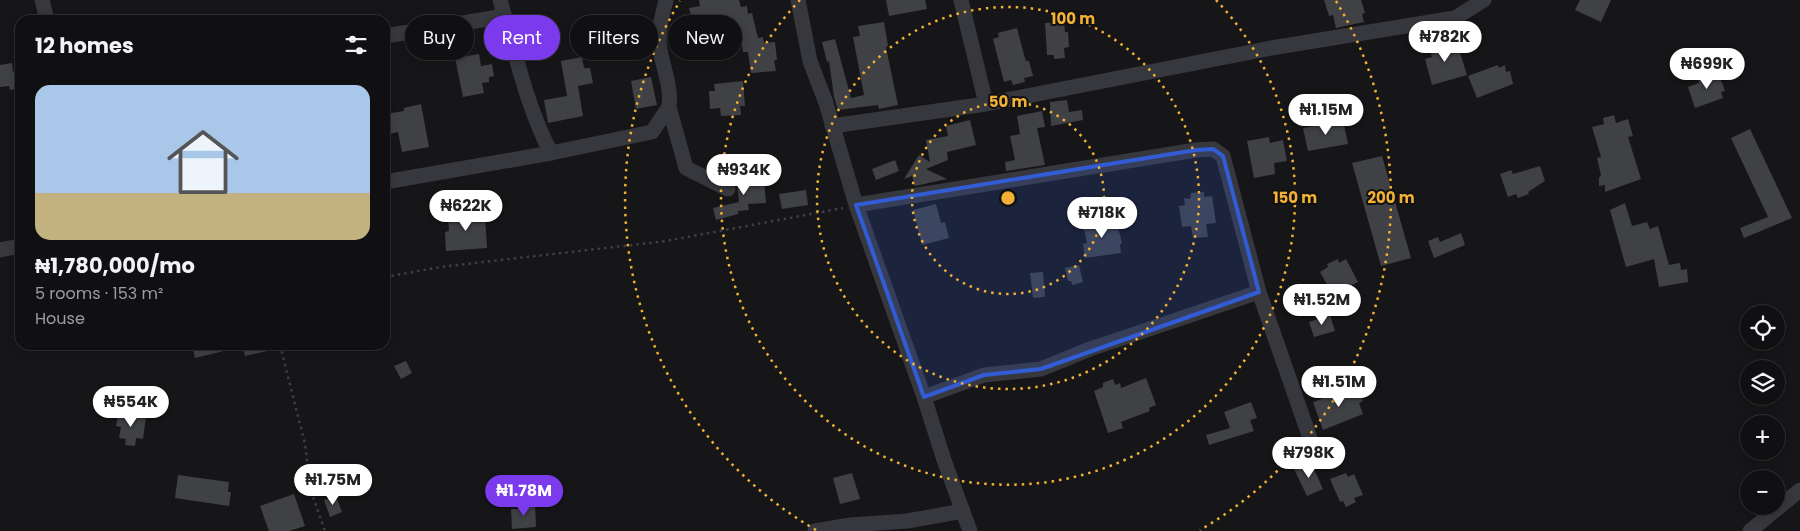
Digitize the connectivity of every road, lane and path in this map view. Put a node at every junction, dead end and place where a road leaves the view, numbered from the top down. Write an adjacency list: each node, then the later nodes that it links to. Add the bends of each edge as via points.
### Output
1 (42, 0): 7 (street)
2 (500, 0): 8 (street)
3 (666, 0): 13 (street, via 659,41 670,96)
4 (798, 0): 14 (street, via 810,60)
5 (961, 0): 12 (street)
6 (1484, 0): 12 (street, via 1454,18 1271,48)
7 (46, 15)
8 (505, 15)
9 (484, 20): 10 (street)
10 (390, 35)
11 (517, 60): 15 (street, via 528,99)
12 (986, 104): 14 (street)
13 (669, 107): 15 (street, via 652,132); 17 (street, via 686,168)
14 (832, 126): 18 (street)
15 (551, 153): 16 (street)
16 (390, 181)
17 (728, 189)
18 (856, 205): 21 (path, via 666,241); 22 (street, via 1213,149 1223,156); 24 (street)
19 (15, 247): 20 (street)
20 (0, 250)
21 (390, 275)
22 (1259, 292): 24 (street, via 1090,349 1041,369 984,375); 25 (street)
23 (281, 350): 28 (path, via 306,444 311,491)
24 (924, 397): 27 (street)
25 (1310, 438)
26 (1800, 490): 31 (street)
27 (963, 511): 29 (street); 30 (street)
28 (326, 531)
29 (815, 531)
30 (970, 531)
31 (1750, 531)

